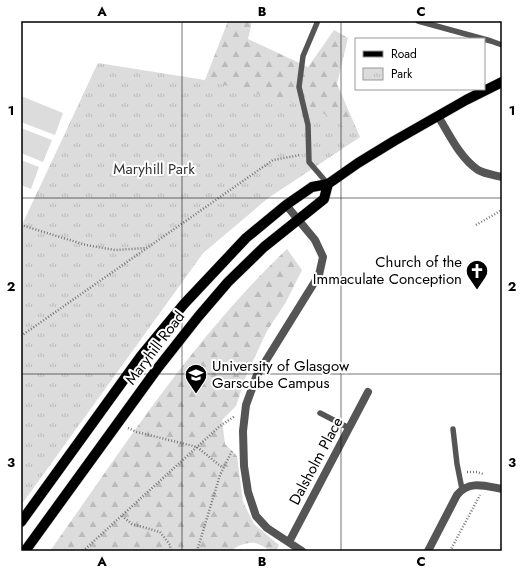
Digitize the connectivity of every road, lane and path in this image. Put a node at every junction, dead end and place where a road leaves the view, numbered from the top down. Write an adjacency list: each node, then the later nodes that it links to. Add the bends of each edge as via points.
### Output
1 (418, 21): 3 (lane)
2 (317, 22): 8 (lane, via 303,56 299,87 308,125)
3 (480, 38)
4 (485, 39): 5 (lane)
5 (502, 45)
6 (502, 82): 7 (main road, Maryhill Road)
7 (438, 116): 9 (street, via 458,149 471,164 488,174); 10 (main road, Maryhill Road, via 394,140)
8 (309, 162): 10 (lane); 16 (path, via 301,154 273,160)
9 (502, 177)
10 (328, 184): 11 (main road, Maryhill Road, via 312,187); 13 (main road, Maryhill Road, via 324,199)
11 (286, 205): 13 (street); 30 (main road, Maryhill Road, via 246,238 184,304 142,356)
12 (502, 210): 15 (path)
13 (298, 220): 19 (street, via 315,240 323,257 319,276 257,374); 21 (main road, Maryhill Road, via 228,282 161,363)
14 (21, 225): 16 (path, via 86,245 115,250)
15 (476, 225)
16 (147, 248): 17 (path)
17 (21, 336)
18 (368, 392): 22 (street, Dalsholm Place)
19 (246, 404): 24 (path, via 238,414); 31 (street, via 243,431 244,466 252,508 267,528)
20 (320, 413): 22 (lane)
21 (119, 422): 24 (path, via 130,430); 32 (main road, Maryhill Road)
22 (349, 428): 31 (street, Dalsholm Place)
23 (453, 429): 27 (lane)
24 (197, 447): 26 (path); 29 (path)
25 (233, 450): 26 (path)
26 (223, 468): 35 (path)
27 (462, 489): 28 (street, via 477,485); 37 (street)
28 (502, 489)
29 (122, 516): 33 (path); 34 (path, via 132,524 160,532 170,545)
30 (21, 522)
31 (289, 542): 36 (street)
32 (25, 551)
33 (83, 551)
34 (171, 551)
35 (197, 551)
36 (302, 551)
37 (428, 551)

